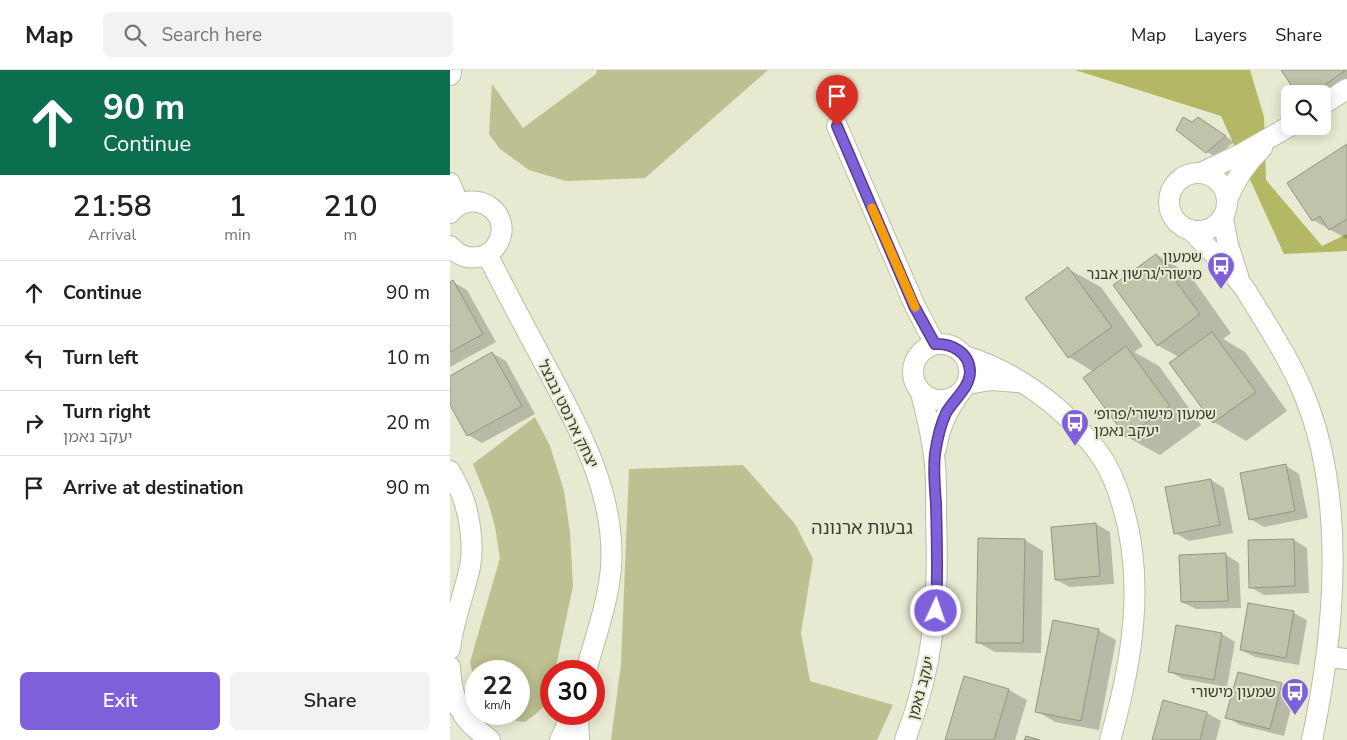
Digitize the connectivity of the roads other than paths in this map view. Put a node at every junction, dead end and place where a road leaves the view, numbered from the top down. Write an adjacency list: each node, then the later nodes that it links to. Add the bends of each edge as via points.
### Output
1 (1347, 89): 2 (street)
2 (1331, 100)
3 (837, 126): 14 (street, via 914,306)
4 (1281, 132): 6 (street)
5 (1281, 132): 9 (street, via 1246,165)
6 (1201, 173): 9 (street, via 1221,184 1225,192); 10 (street, via 1184,177 1170,195 1173,216)
7 (450, 183): 8 (street)
8 (455, 209): 12 (street, via 468,202 481,202 498,215 501,237)
9 (1225, 209): 10 (street, via 1216,224 1208,229); 13 (street, via 1228,246)
10 (1191, 230): 13 (street)
11 (450, 246): 12 (street, via 467,257)
12 (487, 254): 23 (street, יצחק ארנסט נבנצל, via 580,431 604,495 611,568)
13 (1240, 282): 22 (street, via 1296,376 1319,439 1329,496 1332,556)
14 (935, 344): 15 (street, via 952,346); 18 (street, via 926,348 915,361 913,378)
15 (965, 356): 16 (street, via 991,364); 17 (street, via 970,370)
16 (1024, 383): 17 (street, via 992,380); 32 (street, via 1073,422 1099,453 1117,488 1129,526 1134,564 1134,614 1125,680)
17 (963, 389): 18 (street, via 952,398 936,401); 19 (street, יעקב נאמן, via 946,413)
18 (921, 393): 19 (street, יעקב נאמן)
19 (934, 456): 31 (street, יעקב נאמן, via 938,558 936,611 926,676)
20 (450, 471): 21 (street, via 462,494 471,546 470,566)
21 (450, 649)
22 (1327, 657): 24 (street); 33 (street)
23 (589, 660)
24 (1347, 660)
25 (450, 667): 28 (street, via 455,697 462,711 468,721)
26 (567, 725): 29 (street)
27 (578, 725): 30 (street)
28 (490, 739)
29 (560, 740)
30 (579, 740)
31 (905, 740)
32 (1110, 740)
33 (1312, 740)

